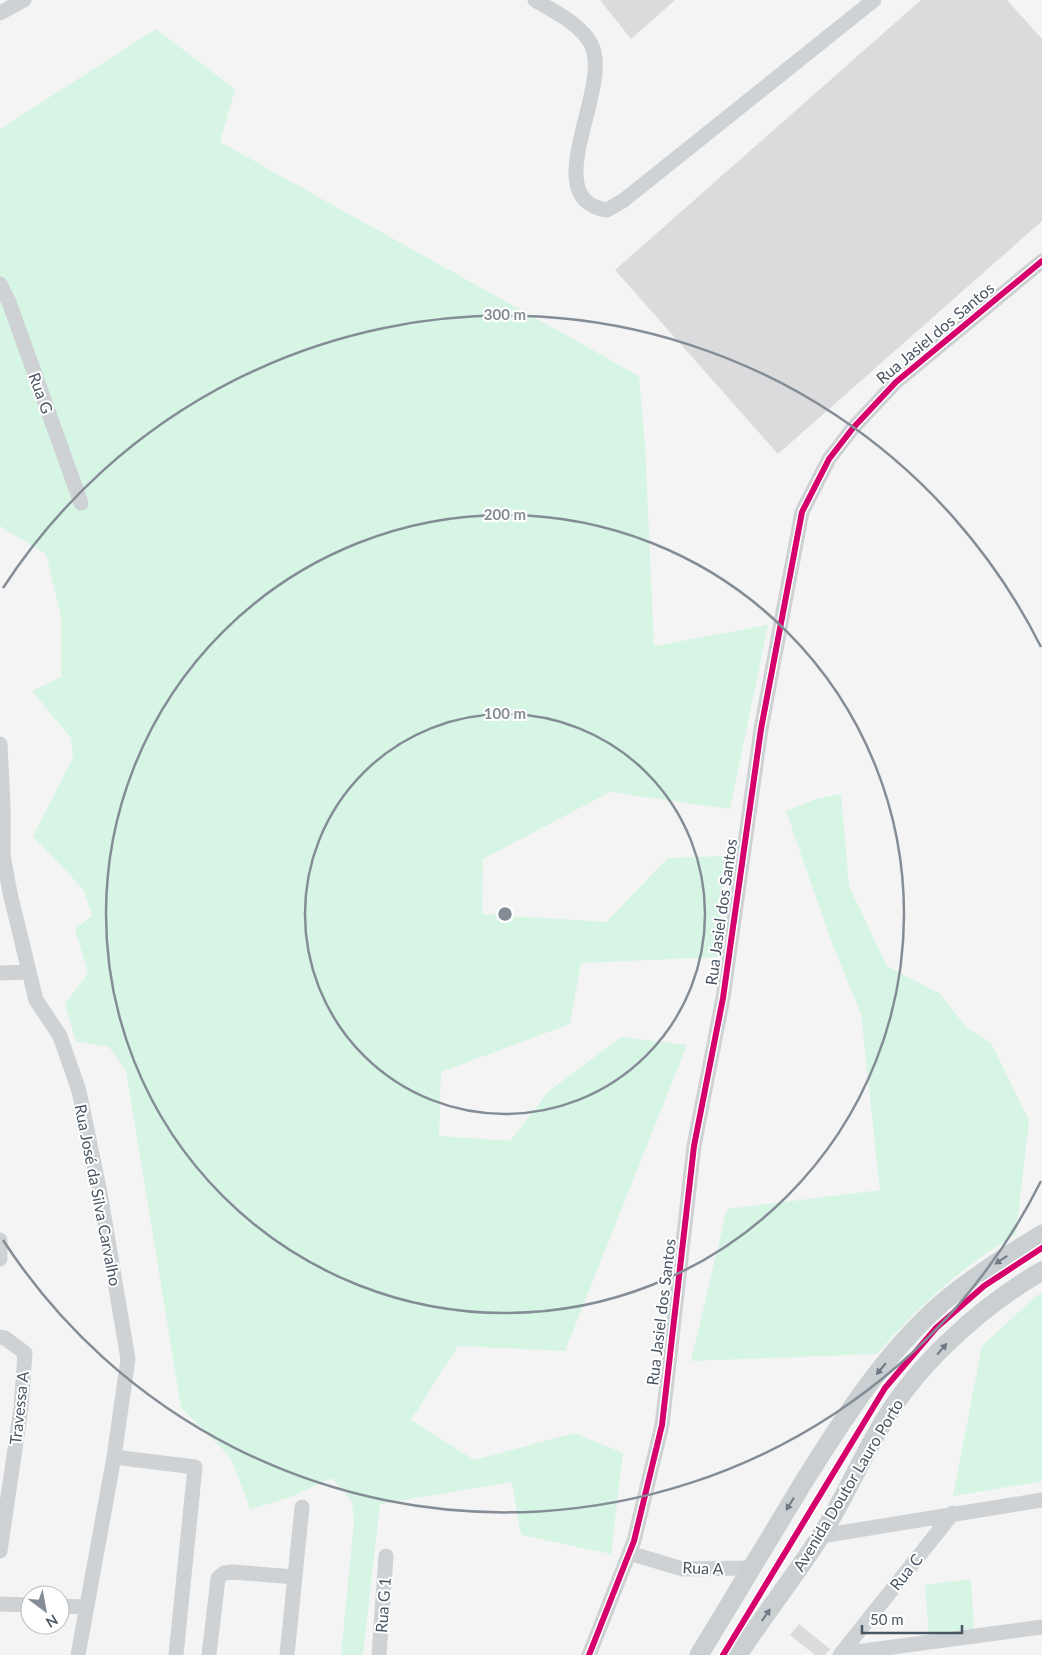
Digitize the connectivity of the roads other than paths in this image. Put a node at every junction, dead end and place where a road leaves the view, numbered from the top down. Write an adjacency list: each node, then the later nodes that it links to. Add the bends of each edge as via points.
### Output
1 (24, 0): 4 (street)
2 (534, 0): 3 (street, via 572,23 592,45 596,61 588,116 577,155 576,185 578,193 594,207 607,210 624,200)
3 (874, 0)
4 (0, 13)
5 (1042, 261): 22 (street, Rua Jasiel dos Santos, via 874,404 829,459 802,512 761,729 723,998 694,1146 662,1425)
6 (0, 284): 7 (street, Rua G)
7 (81, 504)
8 (0, 744): 9 (street, Rua José da Silva Carvalho, via 3,855)
9 (28, 972): 10 (street); 16 (street, Rua José da Silva Carvalho, via 36,1000 60,1036 79,1091 100,1193 128,1359)
10 (0, 973)
11 (1042, 1234): 24 (main road, one-way to 24, via 1000,1260 942,1304 905,1341 842,1422)
12 (0, 1240): 13 (street)
13 (0, 1260)
14 (1042, 1271): 20 (main road, Avenida Doutor Lauro Porto, one-way to 14, via 885,1418 912,1383 953,1337 994,1303)
15 (0, 1337): 21 (street, Travessa A, via 24,1353 21,1408)
16 (114, 1457): 29 (street, Rua José da Silva Carvalho); 33 (street, via 195,1467)
17 (1042, 1500): 19 (street)
18 (302, 1507): 25 (street)
19 (954, 1513): 20 (street); 31 (street, Rua C)
20 (821, 1536): 39 (main road, Avenida Doutor Lauro Porto, one-way to 20)
21 (0, 1551)
22 (629, 1553): 24 (street, Rua A, via 683,1569); 37 (street, Rua Jasiel dos Santos)
23 (386, 1556): 36 (street, Rua G 1)
24 (749, 1568): 38 (main road)
25 (294, 1577): 34 (street, via 233,1572 218,1578); 35 (street)
26 (0, 1604): 27 (street)
27 (20, 1605)
28 (70, 1606): 29 (street)
29 (86, 1607): 32 (street, Rua José da Silva Carvalho)
30 (1042, 1627): 31 (street)
31 (840, 1654)
32 (78, 1655)
33 (176, 1655)
34 (209, 1655)
35 (287, 1655)
36 (379, 1655)
37 (589, 1655)
38 (699, 1655)
39 (738, 1655)

